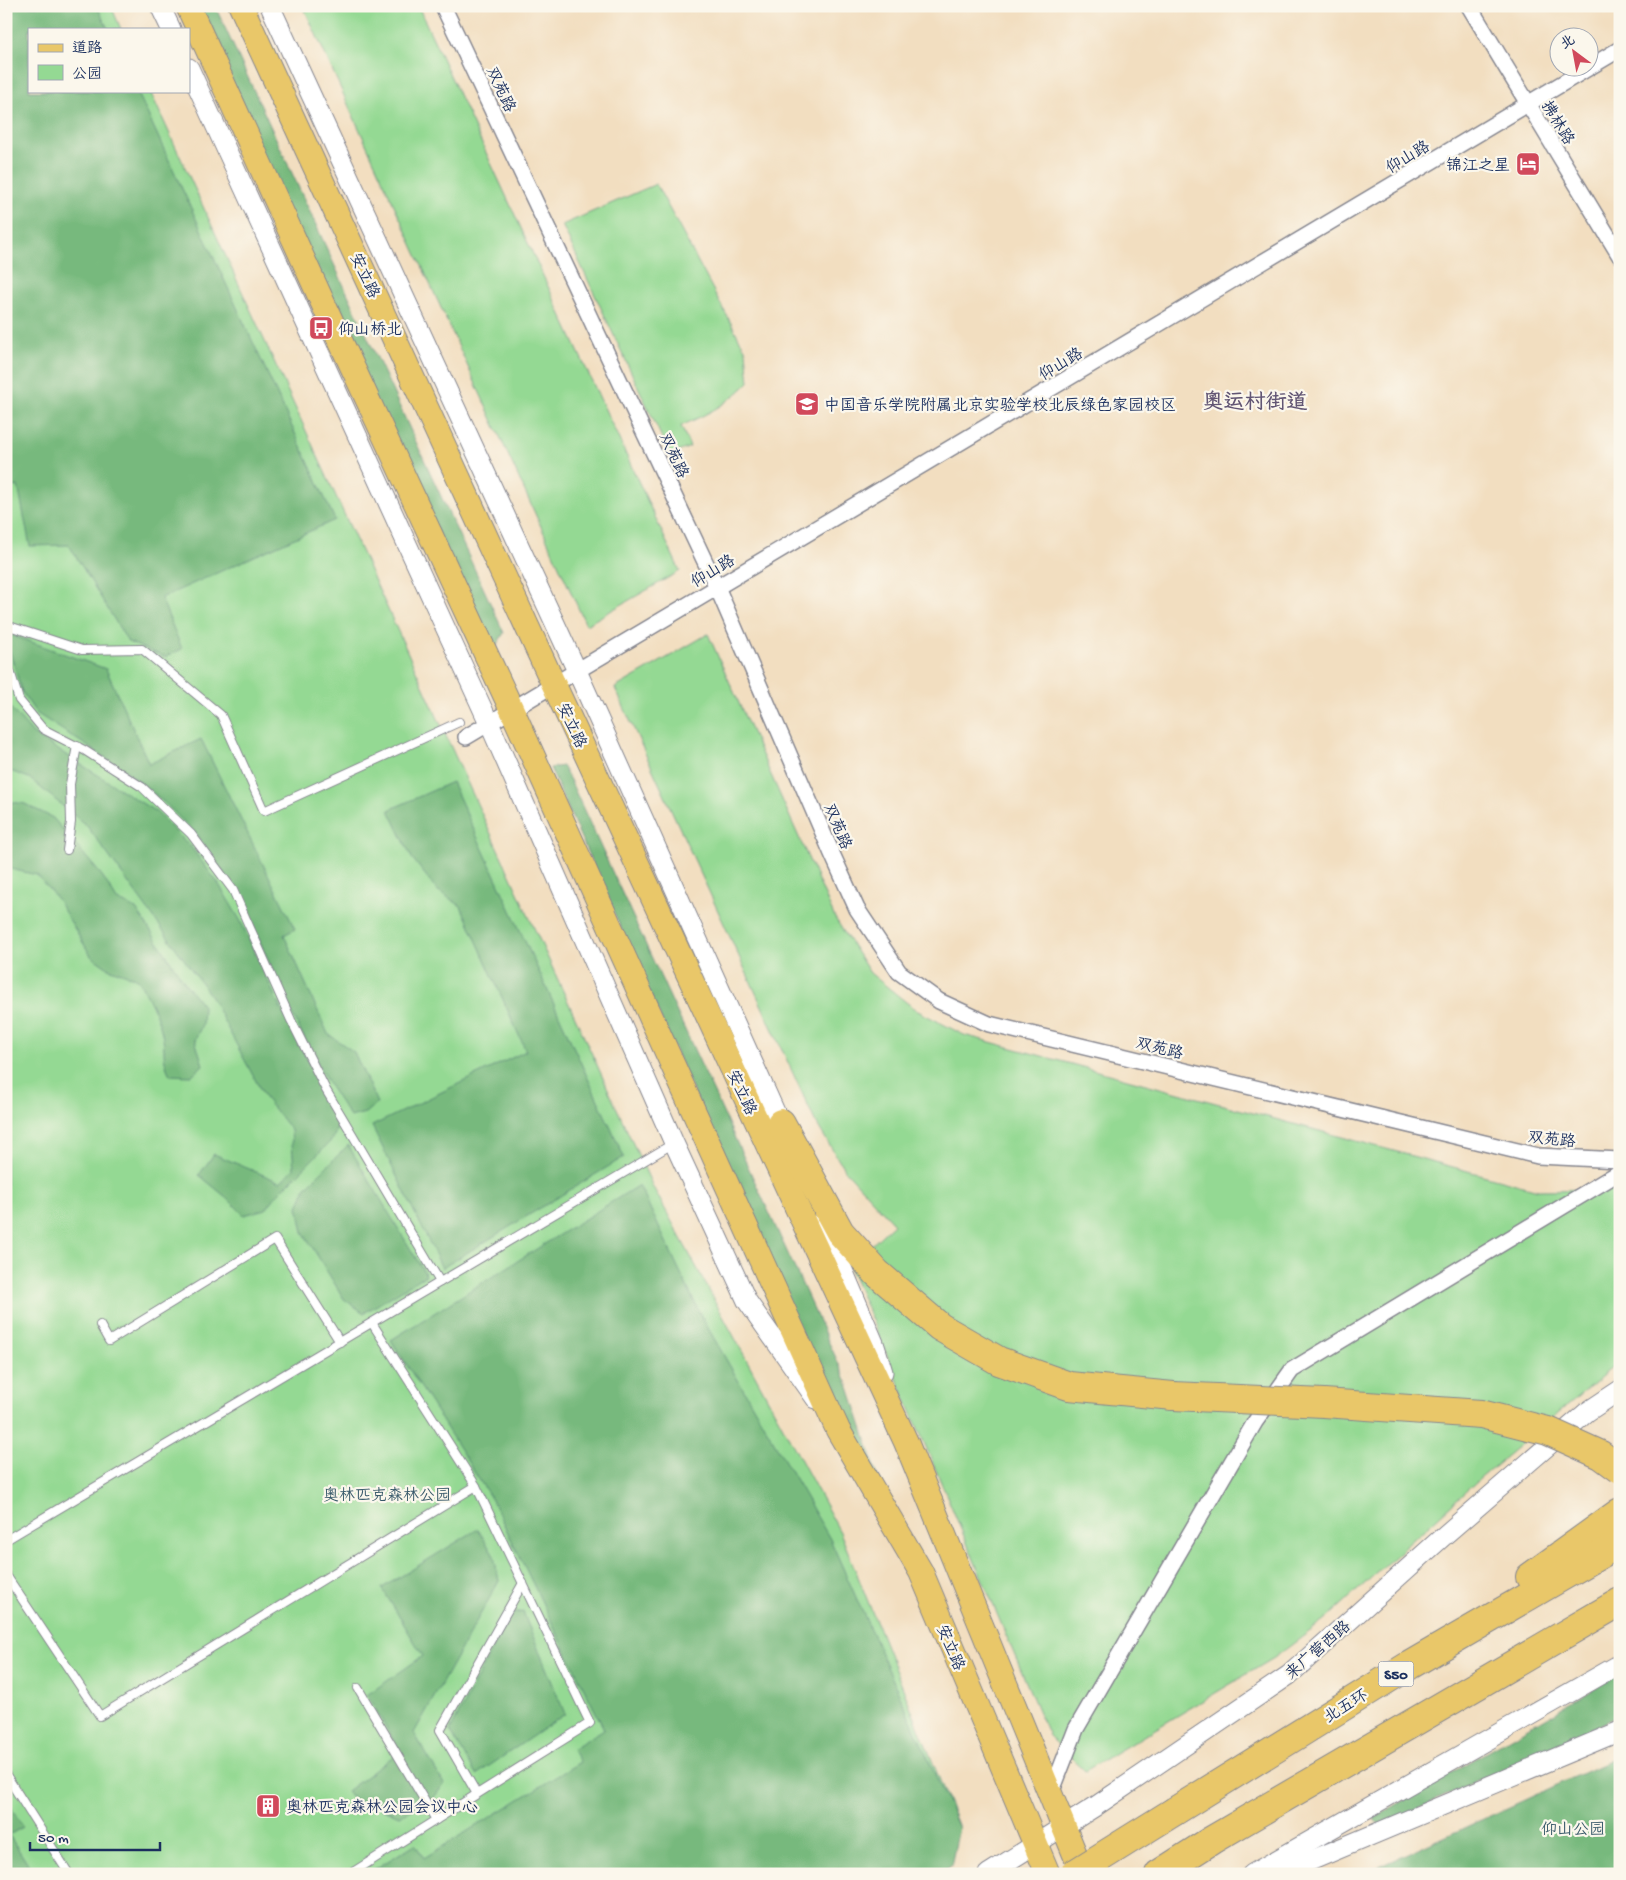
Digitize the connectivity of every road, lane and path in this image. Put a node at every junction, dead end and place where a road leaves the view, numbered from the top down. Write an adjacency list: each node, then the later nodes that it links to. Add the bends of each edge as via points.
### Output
1 (160, 6): 7 (street)
2 (188, 6): 17 (main road, 安立路)
3 (241, 6): 16 (main road, 安立路)
4 (270, 6): 15 (street, 安立路)
5 (443, 6): 12 (street, 双苑路)
6 (1469, 6): 10 (street, 拂林路)
7 (171, 28)
8 (1620, 49): 10 (street, 仰山路)
9 (190, 70): 19 (street, 安立路)
10 (1528, 104): 11 (street, 拂林路); 12 (street, 仰山路)
11 (1620, 256)
12 (717, 587): 15 (street, 仰山路); 25 (street, 双苑路, via 858,909 898,972 939,1001 989,1024 1538,1156)
13 (6, 625): 18 (lane, via 82,650 142,649 220,715 264,811)
14 (6, 658): 21 (lane, via 18,700 43,729)
15 (577, 671): 16 (street, 仰山路); 23 (street, 安立路)
16 (554, 685): 17 (street, 仰山路); 33 (main road, 安立路)
17 (512, 710): 19 (street, 仰山路); 32 (main road, 安立路)
18 (459, 722)
19 (489, 724): 20 (street, 仰山路); 24 (street, 安立路)
20 (466, 737)
21 (78, 746): 22 (lane, via 70,784 71,822); 27 (lane, via 142,787 192,834 232,890 326,1090)
22 (67, 850)
23 (781, 1123): 33 (street, 安立路, via 874,1343); 34 (highway, bridge, via 840,1232 877,1272 940,1327 1000,1361 1069,1386 1173,1396 1481,1414 1548,1430 1601,1455)
24 (674, 1143): 27 (lane); 32 (street, 安立路, via 747,1301)
25 (1620, 1160)
26 (1620, 1172): 48 (street, via 1292,1370 1255,1422 1076,1729)
27 (440, 1282): 28 (lane)
28 (372, 1323): 30 (lane); 35 (lane)
29 (100, 1325): 30 (lane, via 110,1341 275,1238)
30 (340, 1342): 37 (lane)
31 (1620, 1390): 50 (street, 来广营西路, via 1587,1412 1289,1675)
32 (838, 1430): 51 (main road, 安立路, via 921,1572)
33 (906, 1442): 48 (main road, 安立路)
34 (1620, 1469)
35 (476, 1486): 39 (lane, via 100,1716); 40 (lane)
36 (1620, 1512): 43 (highway)
37 (6, 1540)
38 (1620, 1543): 43 (highway, 北五环 / S50)
39 (6, 1575)
40 (523, 1583): 47 (lane, via 440,1730); 47 (lane, via 590,1723)
41 (1620, 1602): 58 (highway)
42 (1620, 1664): 59 (street)
43 (1410, 1665): 56 (highway, 北五环 / S50, bridge)
44 (358, 1688): 49 (lane)
45 (1620, 1732): 60 (street)
46 (6, 1775): 52 (lane)
47 (477, 1794): 49 (lane)
48 (1050, 1796): 50 (main road, 安立路)
49 (436, 1820): 53 (lane)
50 (1063, 1828): 51 (street, 来广营西路); 57 (main road, 安立路)
51 (1035, 1845): 54 (street, 来广营西路); 55 (main road, 安立路)
52 (69, 1874)
53 (350, 1874)
54 (988, 1874)
55 (1048, 1874)
56 (1074, 1874)
57 (1083, 1874)
58 (1159, 1874)
59 (1252, 1874)
60 (1280, 1874)

